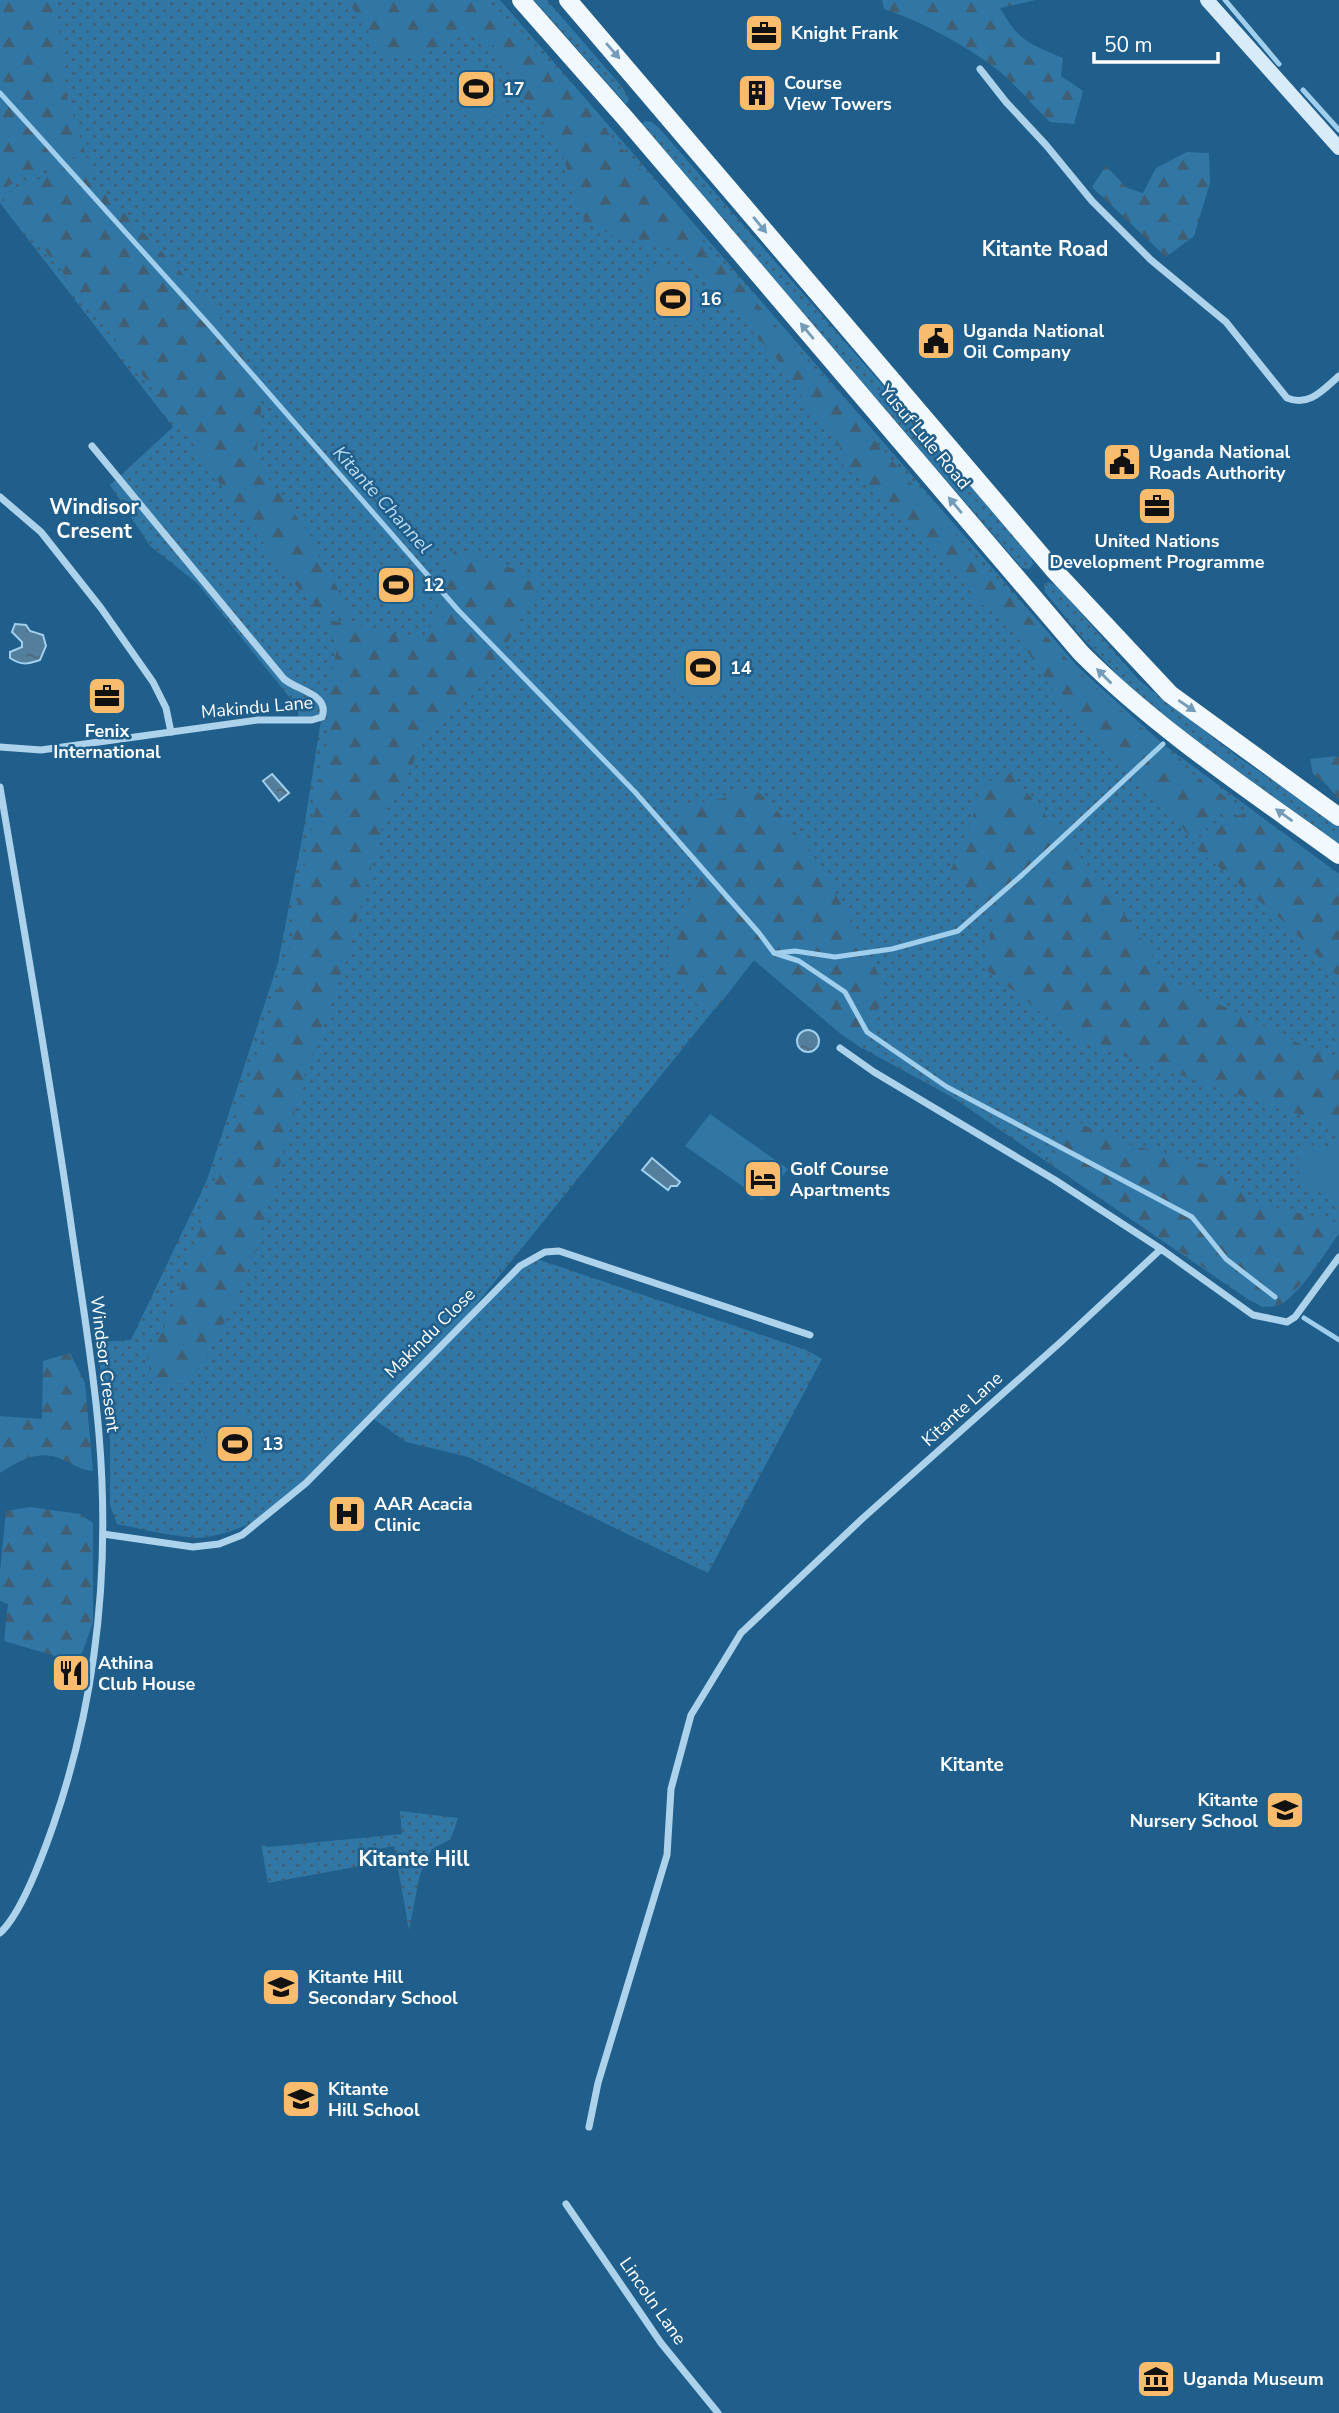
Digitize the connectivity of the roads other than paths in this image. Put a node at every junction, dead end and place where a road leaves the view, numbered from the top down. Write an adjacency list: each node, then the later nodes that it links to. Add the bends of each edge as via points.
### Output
1 (521, 0): 10 (main road, Yusuf Lule Road, one-way to 1)
2 (568, 0): 9 (main road, Yusuf Lule Road, one-way to 9)
3 (1207, 0): 5 (main road)
4 (980, 69): 6 (street, via 1092,201 1151,260 1226,322 1287,398 1304,401)
5 (1339, 148)
6 (1339, 376)
7 (92, 446): 11 (street, Makindu Lane, via 284,679 320,699 325,709 322,717 312,720 258,720)
8 (0, 497): 11 (street, via 41,533 108,618 153,682)
9 (1053, 569): 10 (main road); 14 (main road, Yusuf Lule Road, one-way to 14, via 1170,694)
10 (1028, 591): 15 (main road, Yusuf Lule Road, one-way to 10, via 1112,684)
11 (171, 732): 12 (street, Makindu Lane, via 41,750)
12 (0, 747)
13 (0, 787): 20 (street, Windsor Cresent, via 88,1342 99,1434)
14 (1339, 817)
15 (1339, 855)
16 (840, 1048): 17 (street)
17 (1161, 1249): 18 (street, via 1253,1315 1287,1322); 22 (street, Kitante Lane, via 741,1633 691,1715 671,1789 667,1855)
18 (1339, 1257)
19 (810, 1335): 20 (street, Makindu Close, via 559,1251 545,1252 520,1266 306,1483 242,1535 193,1547)
20 (103, 1534): 21 (street, Windsor Cresent, via 99,1619 71,1773 41,1861)
21 (0, 1933)
22 (589, 2127)
23 (566, 2204): 24 (street, Lincoln Lane, via 661,2343)
24 (718, 2413)

